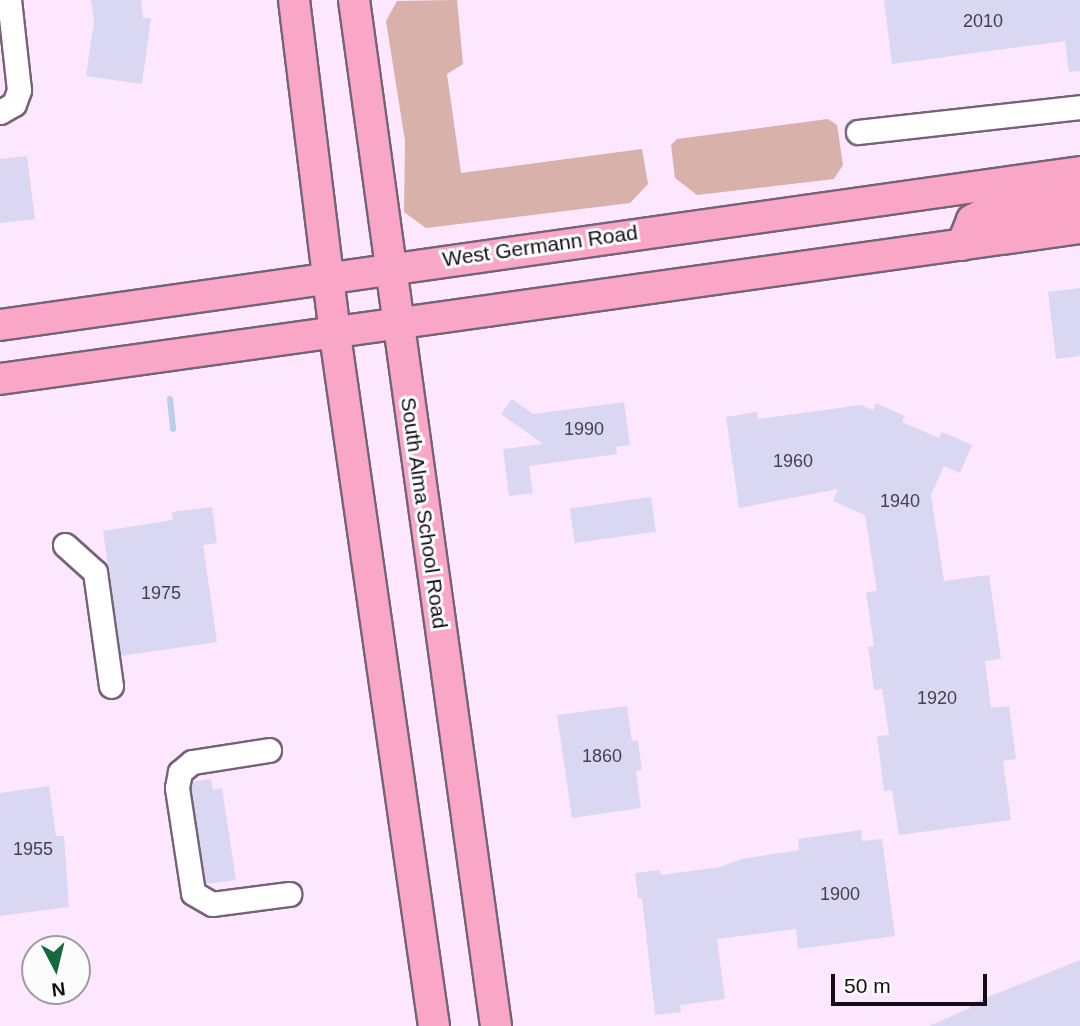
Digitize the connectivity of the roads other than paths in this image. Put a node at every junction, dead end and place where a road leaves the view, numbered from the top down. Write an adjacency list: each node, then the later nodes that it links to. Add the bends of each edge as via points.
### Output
1 (9, 0): 5 (street, via 19,90)
2 (294, 0): 12 (main road)
3 (354, 0): 11 (main road, South Alma School Road)
4 (1080, 107): 6 (street)
5 (7, 108)
6 (858, 132)
7 (1080, 172): 11 (main road, West Germann Road)
8 (1080, 199): 10 (main road, via 984,214 972,220)
9 (1080, 228): 10 (main road)
10 (962, 245): 14 (main road)
11 (388, 267): 12 (main road, West Germann Road); 14 (main road, South Alma School Road)
12 (328, 276): 13 (main road, West Germann Road); 15 (main road)
13 (0, 325)
14 (396, 326): 15 (main road); 22 (main road, South Alma School Road)
15 (335, 335): 16 (main road); 21 (main road, via 413,938)
16 (0, 379)
17 (65, 545): 18 (street, via 95,572)
18 (111, 686)
19 (269, 750): 20 (street, via 192,762 180,772 177,788 193,892 212,904)
20 (289, 894)
21 (434, 1026)
22 (496, 1026)

